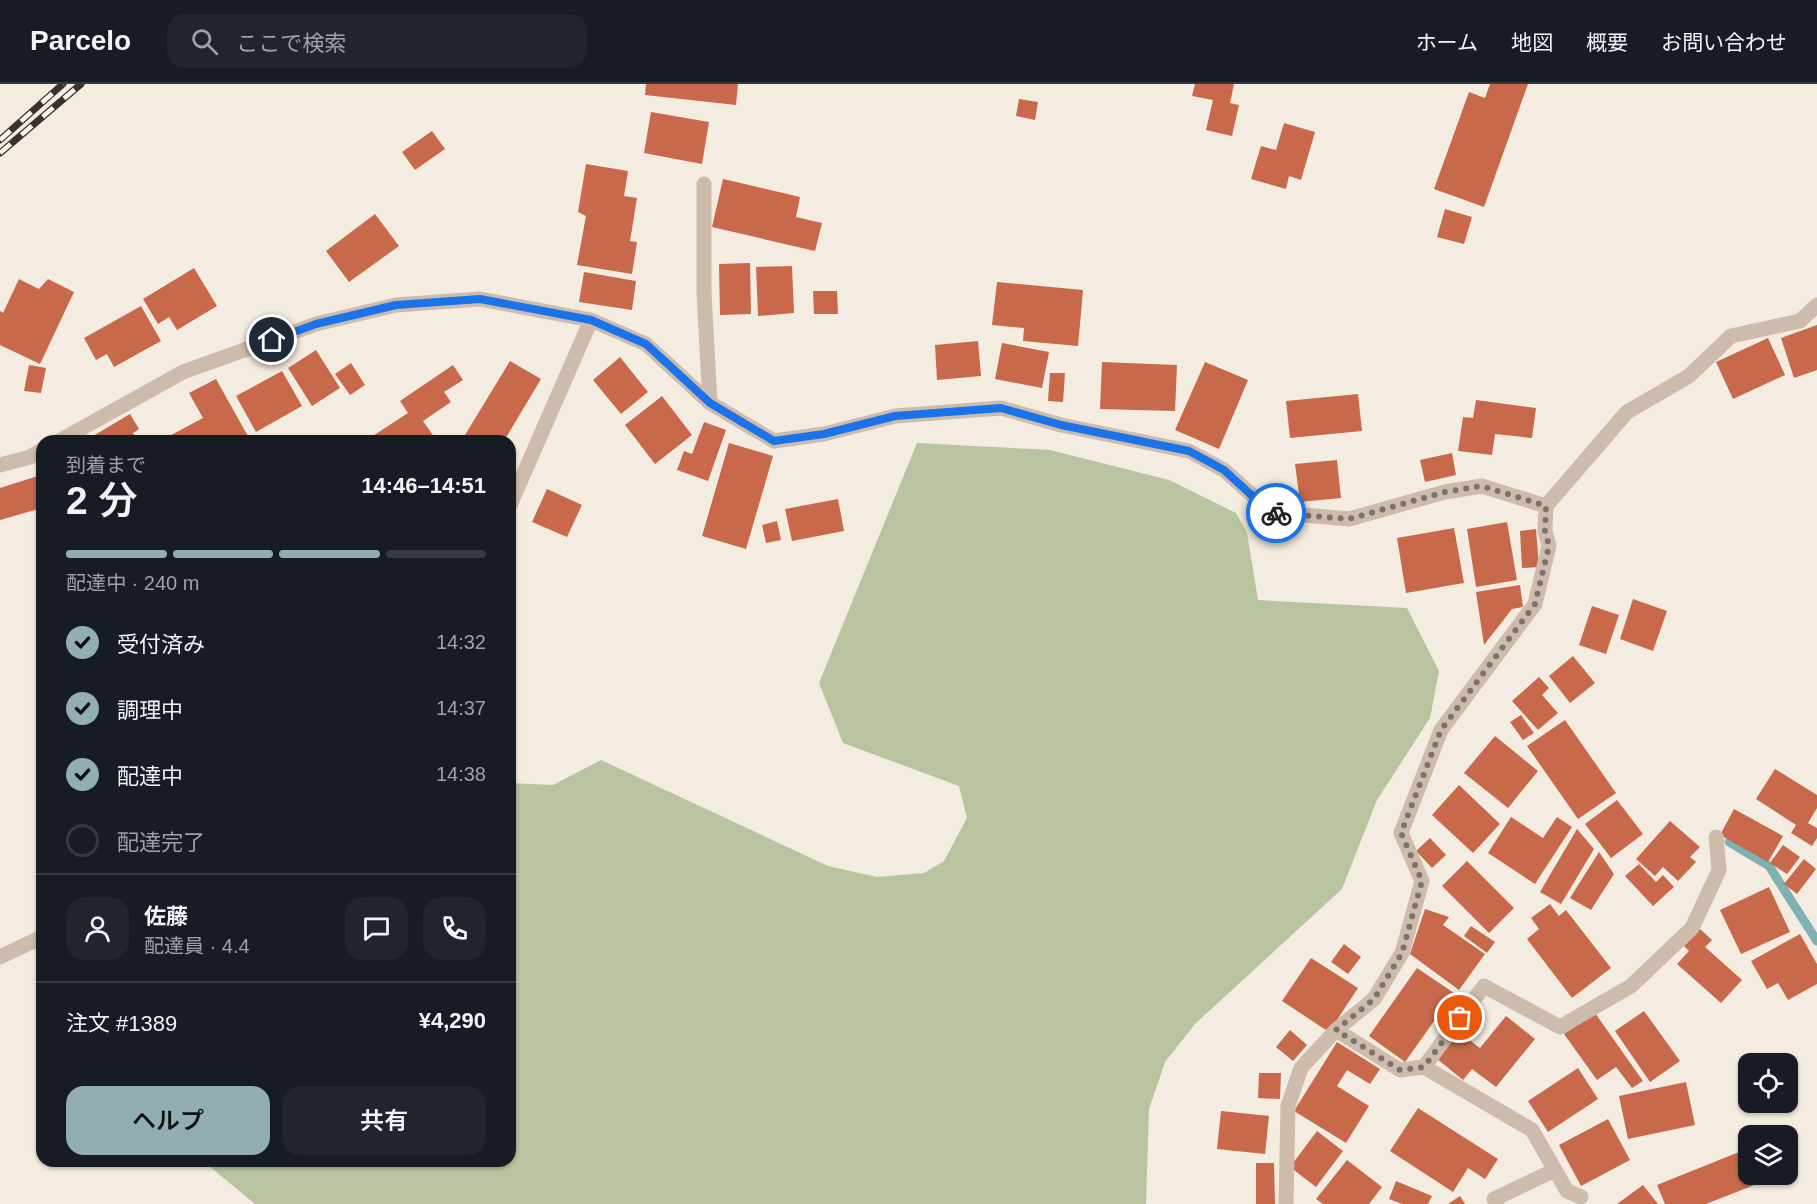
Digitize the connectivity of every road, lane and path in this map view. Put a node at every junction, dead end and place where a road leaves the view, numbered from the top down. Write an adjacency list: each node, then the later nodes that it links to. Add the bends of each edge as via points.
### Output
1 (704, 184): 4 (street)
2 (1817, 305): 9 (street, via 1800,321 1731,336 1689,376 1627,412)
3 (591, 320): 4 (street, via 646,344); 5 (street, via 480,299 396,305 316,324 183,372); 8 (street)
4 (710, 403): 9 (street, via 774,441 824,434 895,416 1001,408 1061,425 1189,451 1224,470 1270,512 1349,519 1445,492 1482,486)
5 (70, 435)
6 (36, 454): 7 (street)
7 (0, 465)
8 (516, 491)
9 (1546, 506): 13 (street, via 1549,546 1535,604 1441,730 1401,833 1422,881 1402,953 1374,999)
10 (1716, 837): 14 (street, via 1719,870 1692,928 1630,986 1560,1027 1484,986)
11 (36, 940): 12 (street)
12 (0, 957)
13 (1336, 1030): 14 (street, via 1400,1070); 17 (street, via 1301,1068 1288,1106)
14 (1424, 1067): 15 (street, via 1532,1131)
15 (1555, 1170): 16 (street, via 1567,1191); 18 (street, via 1494,1199)
16 (1581, 1197)
17 (1286, 1204)
18 (1497, 1204)

